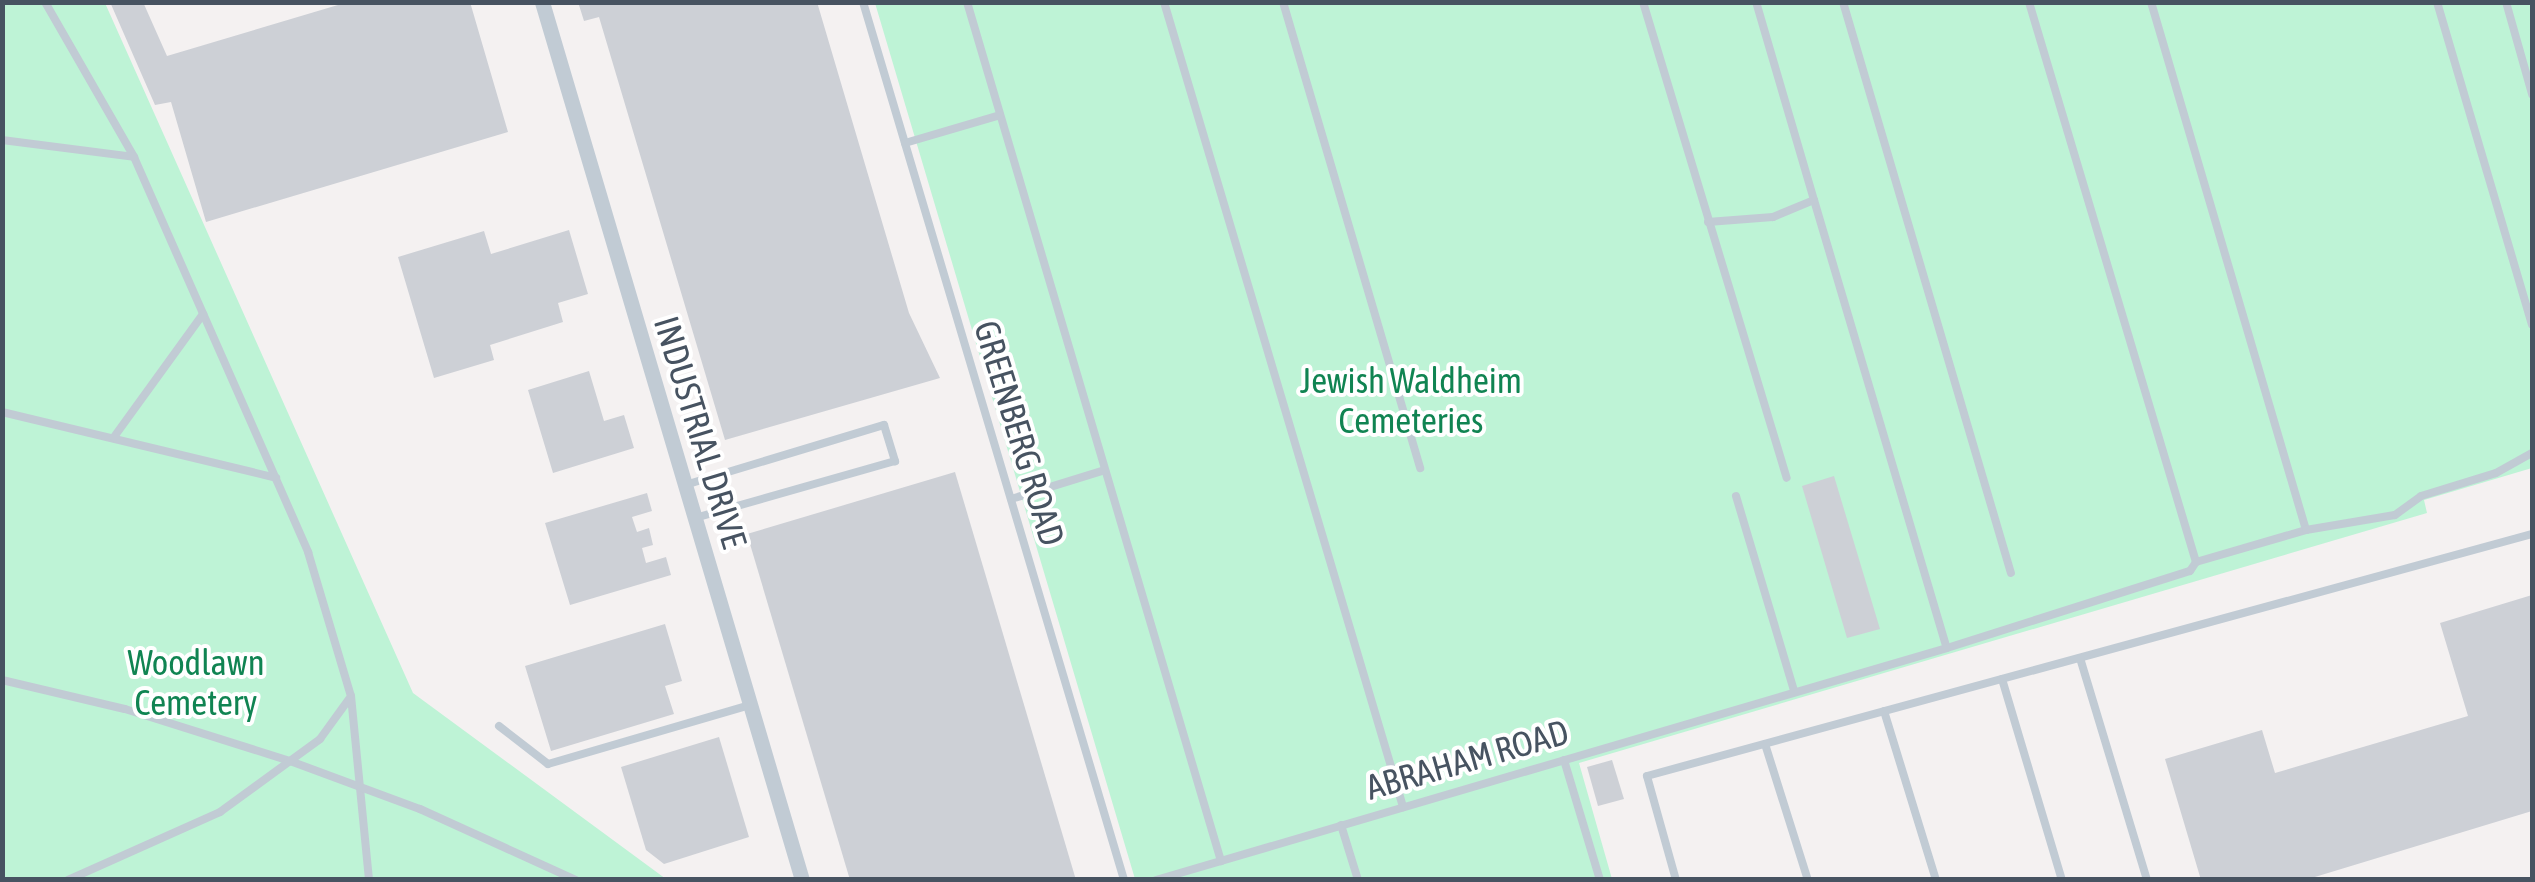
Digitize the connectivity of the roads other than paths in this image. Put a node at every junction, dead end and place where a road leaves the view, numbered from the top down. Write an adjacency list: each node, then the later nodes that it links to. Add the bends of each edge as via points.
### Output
1 (44, 2): 18 (lane)
2 (542, 2): 30 (street, INDUSTRIAL DRIVE)
3 (864, 2): 17 (lane, GREENBERG ROAD)
4 (967, 2): 15 (lane)
5 (1164, 2): 51 (lane)
6 (1283, 2): 26 (lane)
7 (1643, 2): 20 (lane)
8 (1756, 2): 19 (lane)
9 (1843, 2): 37 (lane)
10 (2030, 2): 36 (lane)
11 (2151, 2): 34 (lane)
12 (2438, 2): 22 (lane)
13 (2506, 2): 14 (lane)
14 (2532, 94)
15 (1000, 114): 17 (lane); 27 (lane)
16 (2, 140): 18 (lane)
17 (905, 143): 32 (lane, GREENBERG ROAD)
18 (134, 157): 21 (lane)
19 (1814, 200): 20 (lane, via 1773,217); 38 (lane, via 1822,209)
20 (1708, 222): 29 (lane)
21 (203, 314): 24 (lane); 28 (lane)
22 (2532, 324)
23 (2, 412): 24 (lane)
24 (114, 436): 28 (lane)
25 (2532, 453): 34 (lane, ABRAHAM ROAD, via 2496,473 2420,496 2395,515)
26 (1420, 468)
27 (1105, 470): 32 (lane); 53 (lane)
28 (276, 478): 43 (lane, via 327,602)
29 (1787, 478)
30 (685, 484): 33 (street, INDUSTRIAL DRIVE); 33 (lane, via 884,425 895,461)
31 (1736, 496): 42 (lane)
32 (1010, 499): 58 (lane, GREENBERG ROAD)
33 (695, 518): 44 (street, INDUSTRIAL DRIVE)
34 (2306, 530): 36 (lane, ABRAHAM ROAD)
35 (2532, 534): 39 (lane)
36 (2196, 562): 38 (lane, ABRAHAM ROAD, via 2174,579)
37 (2012, 573)
38 (1947, 648): 42 (lane, ABRAHAM ROAD)
39 (2080, 658): 40 (lane); 66 (lane)
40 (2002, 679): 45 (lane); 65 (lane)
41 (2, 680): 49 (lane)
42 (1794, 690): 48 (lane, ABRAHAM ROAD)
43 (350, 696): 49 (lane, via 335,724); 50 (lane)
44 (750, 705): 46 (lane, via 548,764); 57 (street, INDUSTRIAL DRIVE)
45 (1884, 711): 47 (lane); 64 (lane)
46 (498, 726)
47 (1765, 744): 62 (lane, via 1647,776); 63 (lane)
48 (1564, 760): 51 (lane, ABRAHAM ROAD); 61 (lane)
49 (290, 761): 50 (lane); 54 (lane, via 201,824)
50 (360, 789): 55 (lane); 56 (lane)
51 (1403, 807): 52 (lane, ABRAHAM ROAD)
52 (1341, 825): 53 (lane, ABRAHAM ROAD); 60 (lane)
53 (1220, 860): 59 (lane, ABRAHAM ROAD)
54 (68, 880)
55 (369, 880)
56 (576, 880)
57 (802, 880)
58 (1124, 880)
59 (1156, 880)
60 (1358, 880)
61 (1600, 880)
62 (1676, 880)
63 (1808, 880)
64 (1936, 880)
65 (2062, 880)
66 (2147, 880)

